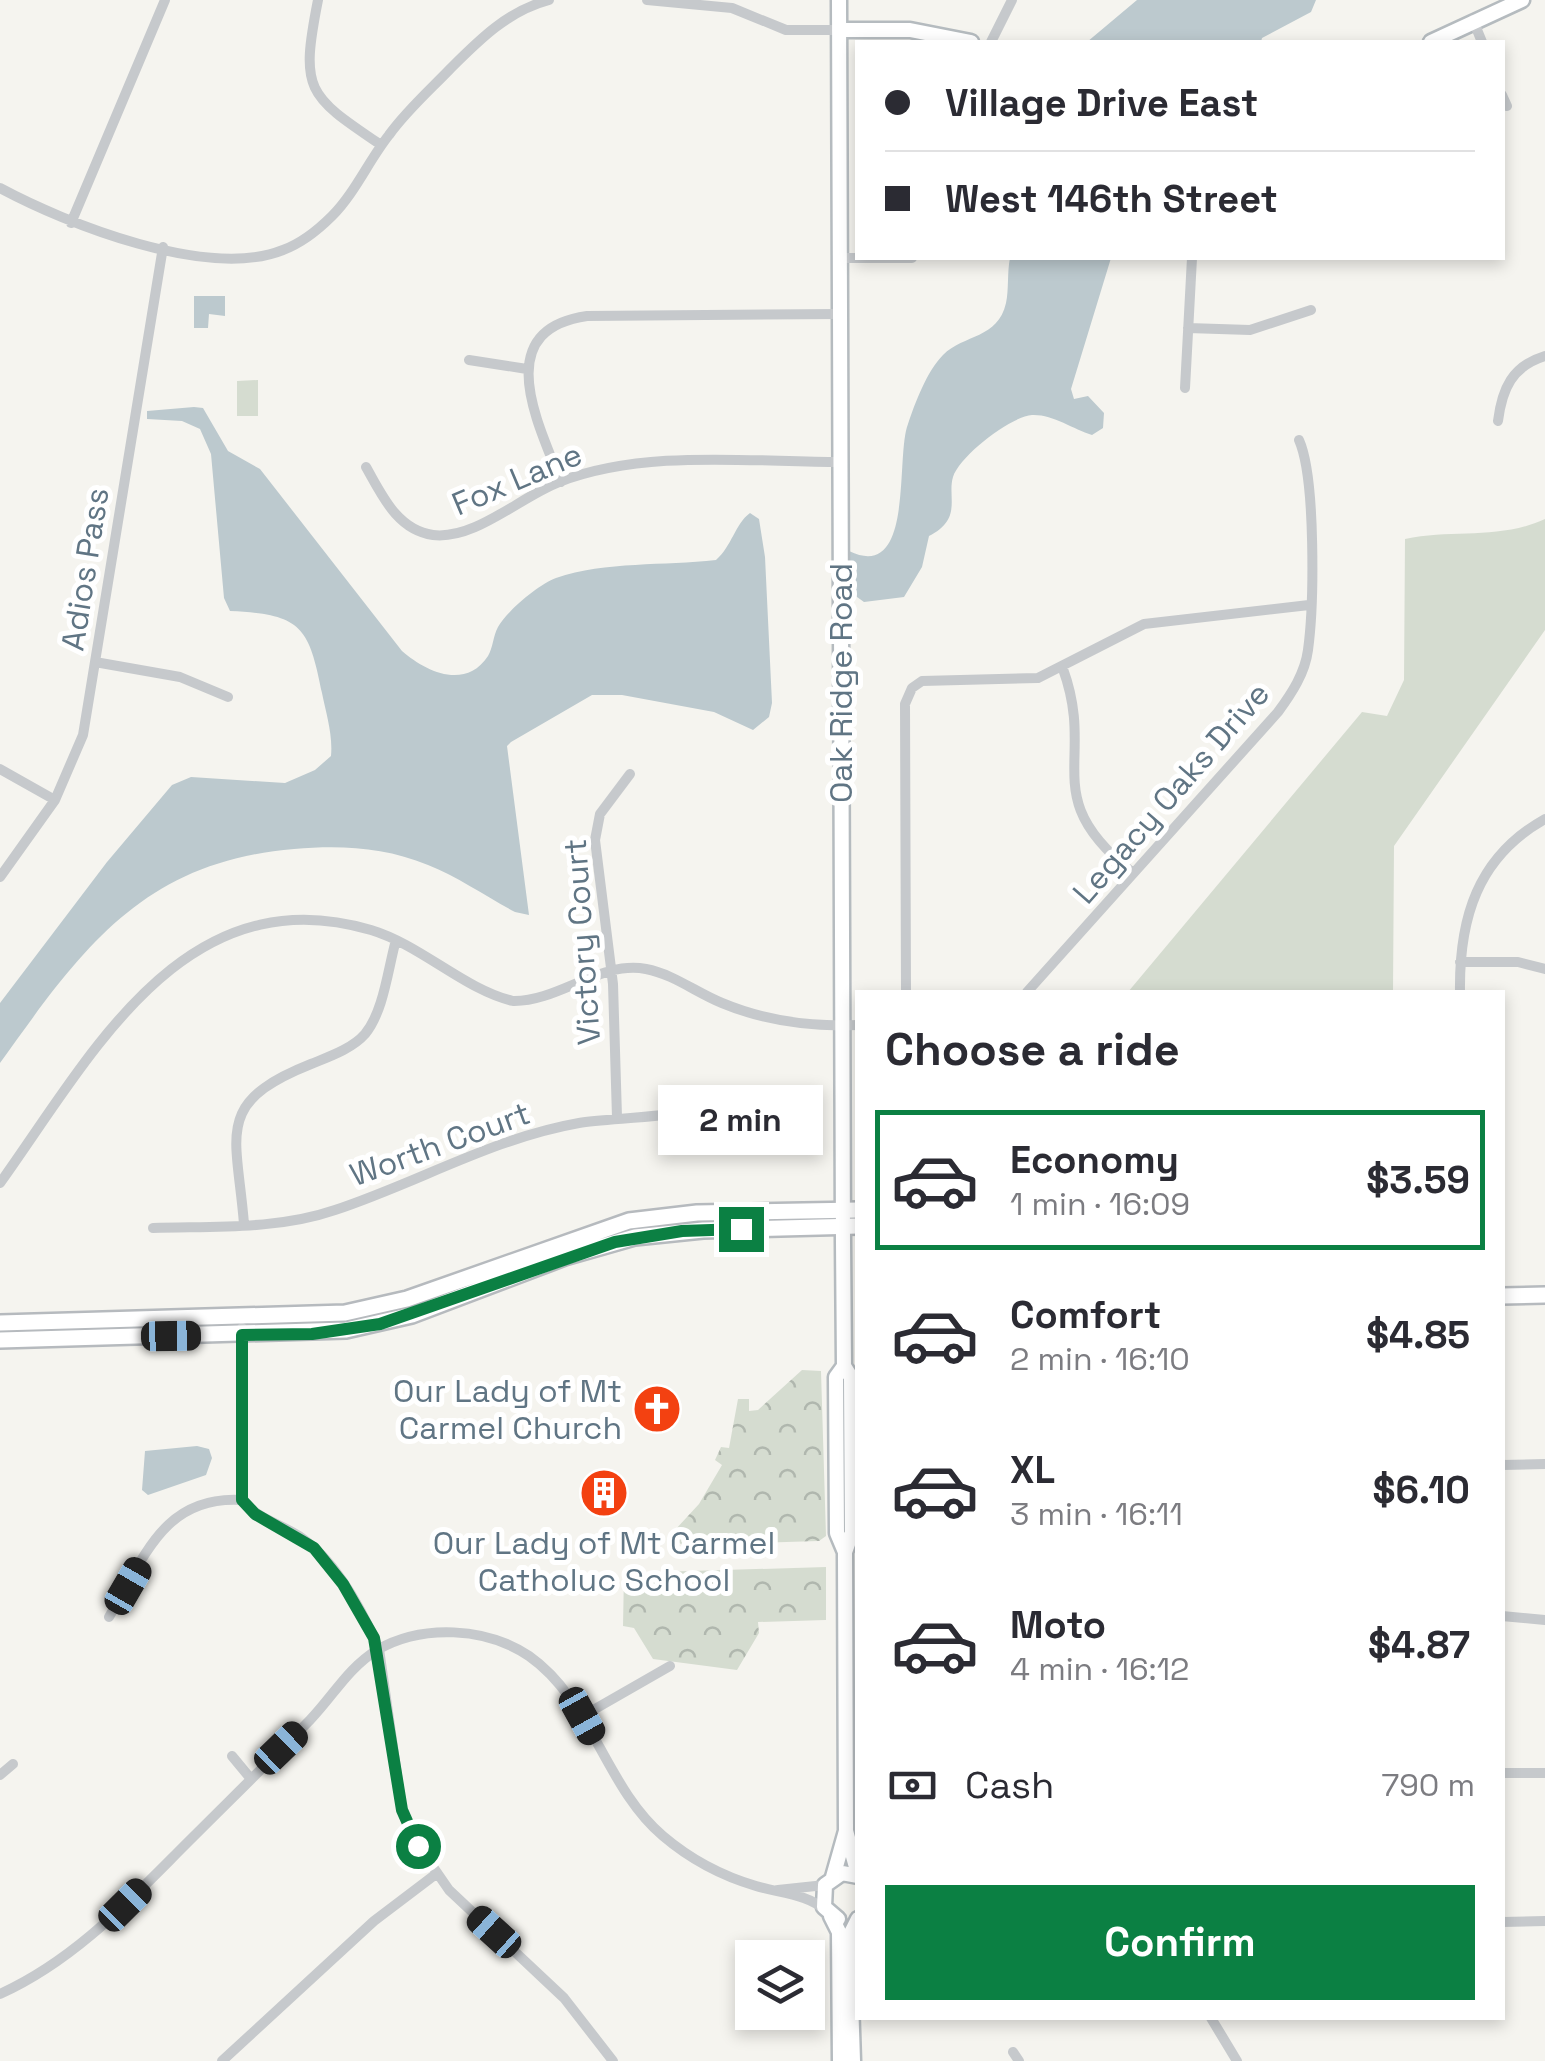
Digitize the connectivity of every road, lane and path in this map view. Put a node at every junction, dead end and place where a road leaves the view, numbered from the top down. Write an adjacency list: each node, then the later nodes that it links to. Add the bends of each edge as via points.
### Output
1 (165, 0): 16 (street)
2 (318, 0): 14 (street, via 308,53 314,89 326,108)
3 (549, 0): 14 (street, via 493,28)
4 (647, 0): 9 (street, via 716,5 786,30)
5 (839, 0): 9 (street, Oak Ridge Road)
6 (1012, 0): 11 (street)
7 (1522, 0): 8 (street)
8 (1473, 20): 12 (street); 13 (street)
9 (839, 30): 10 (street, via 910,30); 18 (street, Oak Ridge Road)
10 (962, 40)
11 (992, 40)
12 (1435, 40)
13 (1481, 40)
14 (382, 146): 17 (street, via 337,211 281,251 231,257)
15 (0, 188): 16 (street)
16 (71, 223): 17 (street)
17 (163, 247): 34 (street, Adios Pass)
18 (840, 258): 19 (street); 22 (street, Oak Ridge Road)
19 (855, 258)
20 (1192, 260): 23 (street)
21 (1311, 310): 23 (street, via 1250,330)
22 (840, 314): 26 (street, via 577,317 544,335); 30 (street, Oak Ridge Road)
23 (1188, 328): 27 (street)
24 (1545, 356): 28 (street, via 1506,384)
25 (469, 360): 26 (street)
26 (528, 369): 32 (street, via 530,398)
27 (1185, 388)
28 (1498, 421)
29 (1299, 440): 33 (street, Legacy Oaks Drive, via 1308,470)
30 (840, 462): 32 (street, Fox Lane, via 647,463); 50 (street, Oak Ridge Road)
31 (366, 467): 32 (street, Fox Lane, via 400,520 434,535 465,531)
32 (560, 482)
33 (1309, 605): 35 (street, via 1144,624); 41 (street, Legacy Oaks Drive, via 1308,650 1290,696)
34 (96, 662): 36 (street, via 180,678); 39 (street, Adios Pass, via 83,735)
35 (1063, 669): 41 (street, via 1074,708 1076,804 1092,836); 47 (street, via 1024,680 933,680 912,688 905,704)
36 (228, 697)
37 (0, 769): 39 (street)
38 (630, 774): 46 (street, Victory Court, via 600,814 595,840)
39 (56, 800): 42 (street, Adios Pass)
40 (1545, 820): 44 (street, via 1485,873 1464,923)
41 (1132, 873): 48 (street, Legacy Oaks Drive)
42 (0, 877)
43 (396, 940): 46 (street, via 513,1001 535,1000); 53 (street, via 356,926 287,922 233,933 185,956 127,1008); 55 (street, via 368,1031 264,1083 246,1102 237,1139)
44 (1460, 962): 45 (street, via 1527,962); 49 (street)
45 (1545, 969)
46 (612, 972): 50 (street, via 647,968 726,1005 795,1024); 52 (street, Victory Court)
47 (906, 990)
48 (1029, 990)
49 (1460, 990)
50 (850, 1025): 54 (street, Oak Ridge Road)
51 (742, 1094): 52 (street, Worth Court, via 718,1106)
52 (617, 1117): 55 (street, Worth Court, via 524,1136 317,1216)
53 (0, 1183)
54 (850, 1218): 60 (main road, via 698,1213 629,1221 392,1303); 77 (street, Oak Ridge Road, via 844,1366 851,1377 852,1533 845,1552)
55 (244, 1224): 56 (street, Worth Court)
56 (153, 1228)
57 (1545, 1295): 58 (main road)
58 (1505, 1296)
59 (0, 1323): 60 (main road)
60 (242, 1327): 61 (main road); 64 (street)
61 (0, 1340)
62 (1545, 1464): 63 (street)
63 (1505, 1466)
64 (242, 1500): 66 (street, via 212,1500 178,1514 160,1531); 68 (street, via 314,1548)
65 (1505, 1616): 67 (street)
66 (110, 1617)
67 (1545, 1620)
68 (379, 1649): 70 (street, via 436,1633 496,1640 545,1669); 76 (street, via 348,1671); 79 (street, via 402,1810)
69 (670, 1666): 70 (street)
70 (582, 1716): 82 (street, via 630,1799 662,1836 711,1868)
71 (232, 1756): 76 (street)
72 (13, 1764): 75 (street)
73 (1545, 1773): 74 (street)
74 (1505, 1774)
75 (0, 1775)
76 (251, 1778): 88 (street, via 100,1930)
77 (846, 1831): 78 (street, Oak Ridge Road); 81 (street, Oak Ridge Road)
78 (855, 1864)
79 (436, 1874): 90 (street); 91 (street, via 564,1998)
80 (855, 1876): 81 (street)
81 (829, 1881): 82 (street); 83 (street, Oak Ridge Road, via 822,1898)
82 (777, 1890): 83 (street)
83 (828, 1913): 84 (street); 92 (street, via 839,1936)
84 (855, 1920)
85 (1545, 1920): 86 (street)
86 (1505, 1922)
87 (855, 1925): 93 (street, via 849,1936)
88 (0, 1994)
89 (1211, 2020): 94 (street)
90 (222, 2061)
91 (613, 2061)
92 (840, 2061)
93 (853, 2061)
94 (1237, 2061)

